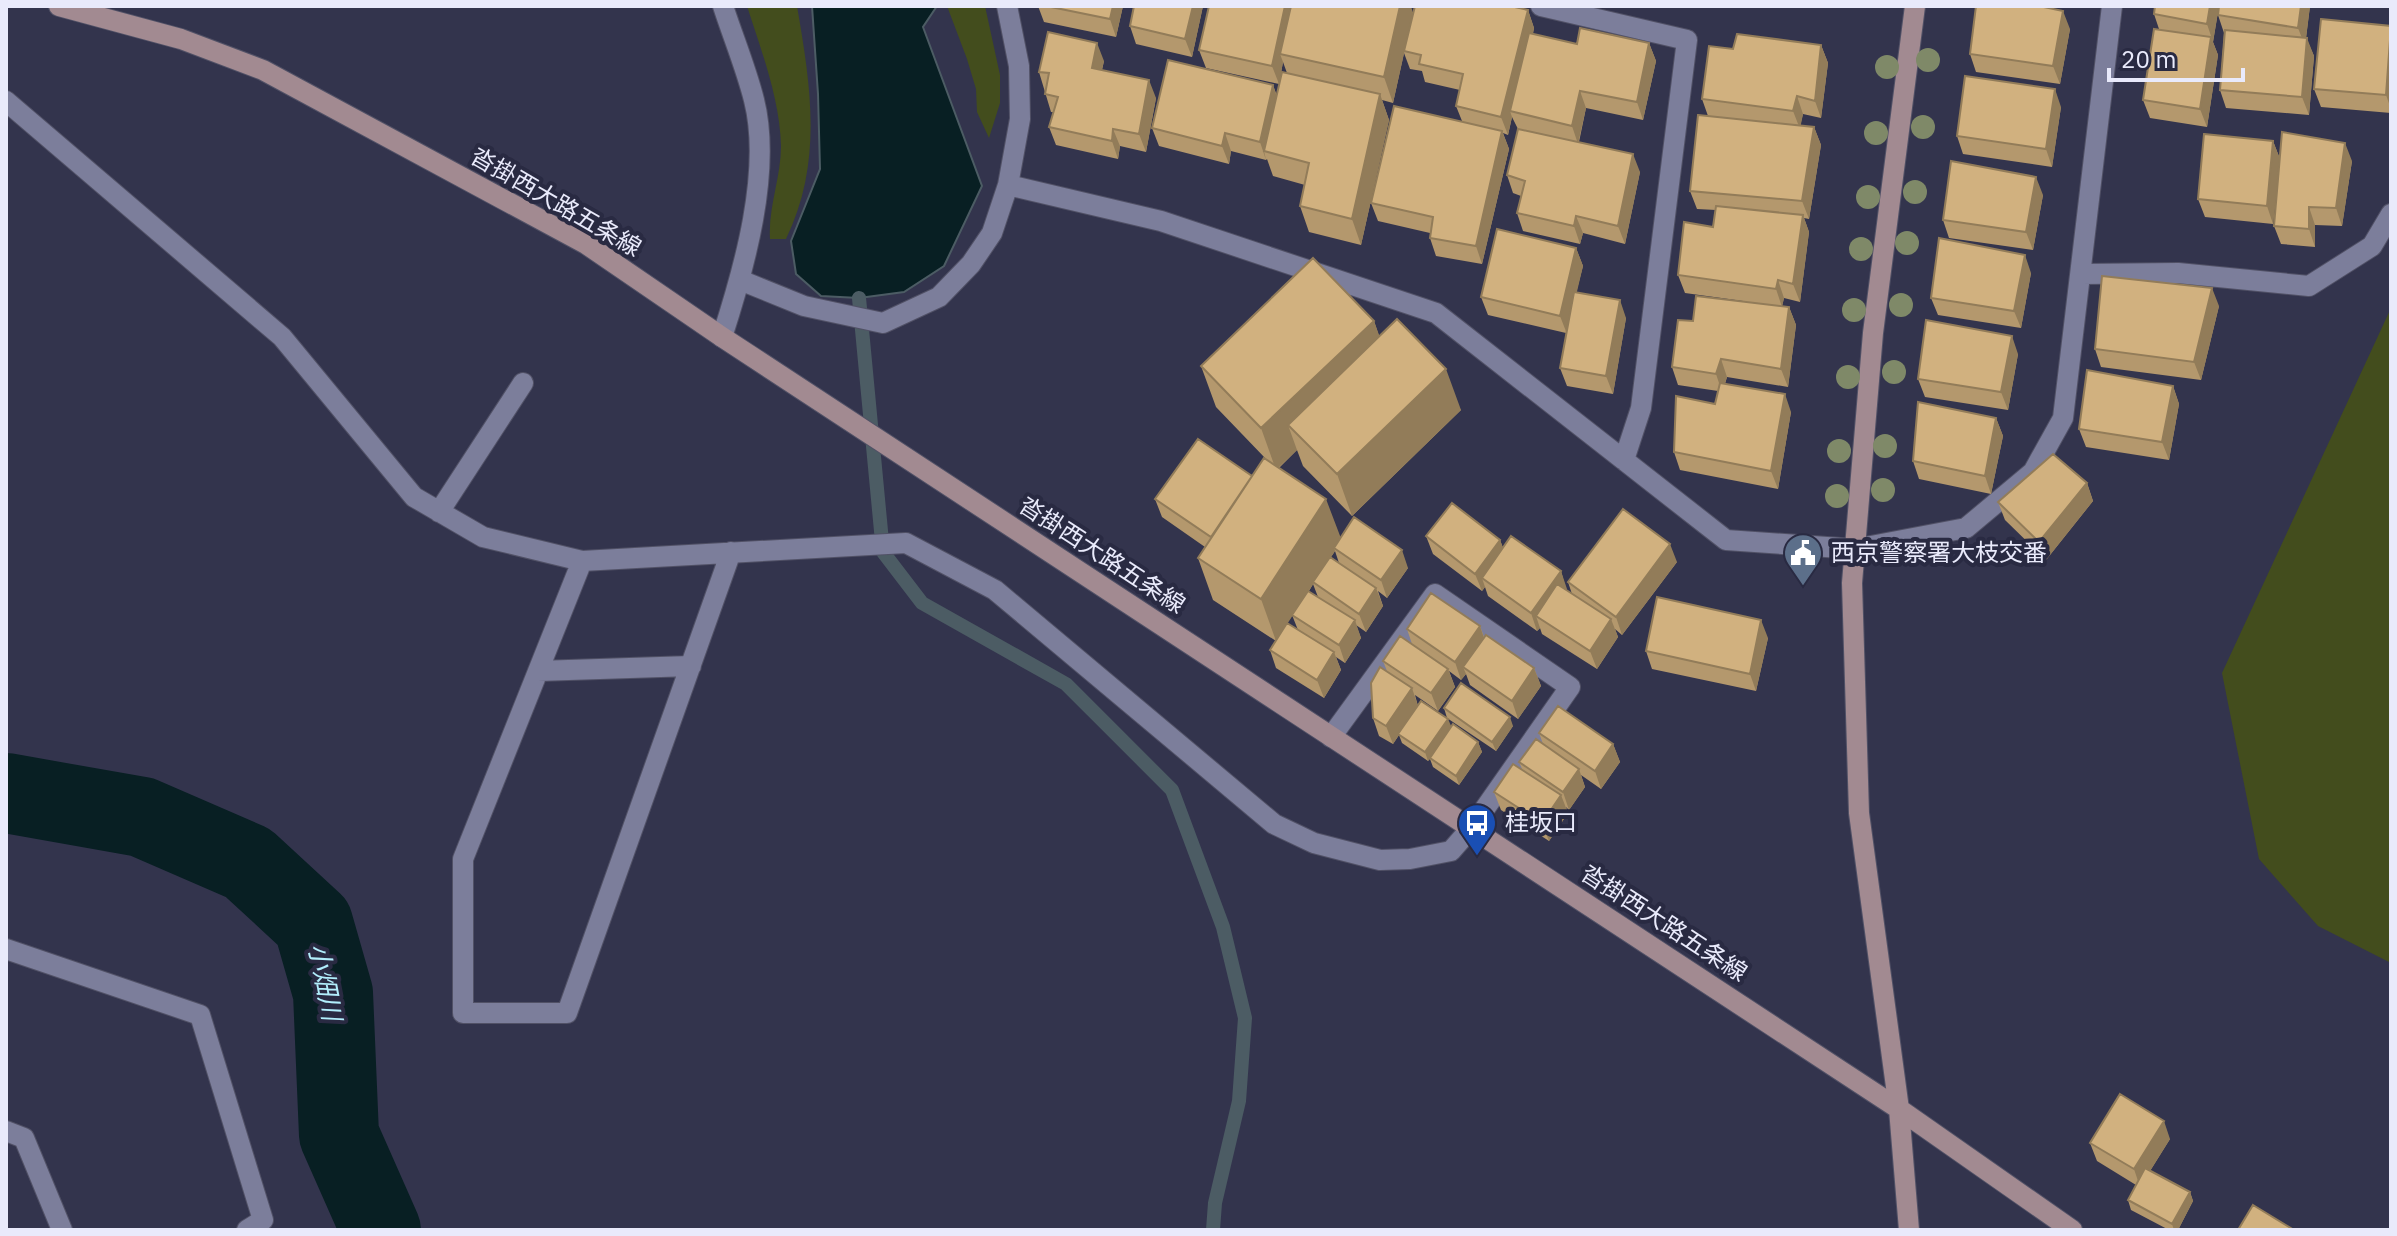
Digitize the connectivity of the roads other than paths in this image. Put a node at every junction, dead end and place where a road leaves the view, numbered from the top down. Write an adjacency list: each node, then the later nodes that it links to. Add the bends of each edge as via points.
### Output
1 (59, 6): 12 (main road, 沓掛西大路五条線, via 181,39 263,70 586,244)
2 (723, 6): 11 (street, via 755,102 760,169)
3 (1007, 6): 8 (street, via 1019,66 1020,106)
4 (1541, 6): 14 (street, via 1687,40 1641,408)
5 (1915, 6): 16 (main road, via 1873,333)
6 (2112, 6): 10 (street)
7 (6, 101): 15 (street, via 282,337 414,497)
8 (1008, 185): 11 (street, via 992,233 971,264 939,297 883,323 804,306); 14 (street, via 1161,221 1436,313)
9 (2391, 214): 10 (street, via 2372,246 2309,286 2178,273)
10 (2082, 274): 16 (street, via 2063,418 2033,472 1966,528)
11 (740, 280): 12 (street)
12 (722, 337): 21 (main road, 沓掛西大路五条線)
13 (523, 383): 15 (street)
14 (1624, 460): 16 (street, via 1726,540)
15 (439, 512): 18 (street, via 483,537)
16 (1855, 549): 24 (main road, via 1859,813)
17 (731, 552): 18 (street); 19 (street); 22 (street, via 906,543 995,590 1274,824 1314,843 1380,860 1410,859 1451,851)
18 (582, 561): 20 (street)
19 (691, 666): 20 (street); 20 (street, via 567,1013 463,1013 463,859)
20 (538, 671)
21 (1331, 737): 22 (main road, 沓掛西大路五条線); 22 (street, via 1435,594 1570,687)
22 (1472, 827): 24 (main road, 沓掛西大路五条線)
23 (6, 949): 27 (street, via 200,1015 263,1220)
24 (1899, 1109): 28 (main road); 29 (main road, 沓掛西大路五条線)
25 (6, 1131): 26 (street, via 24,1138)
26 (62, 1230)
27 (247, 1230)
28 (1909, 1230)
29 (2072, 1230)

